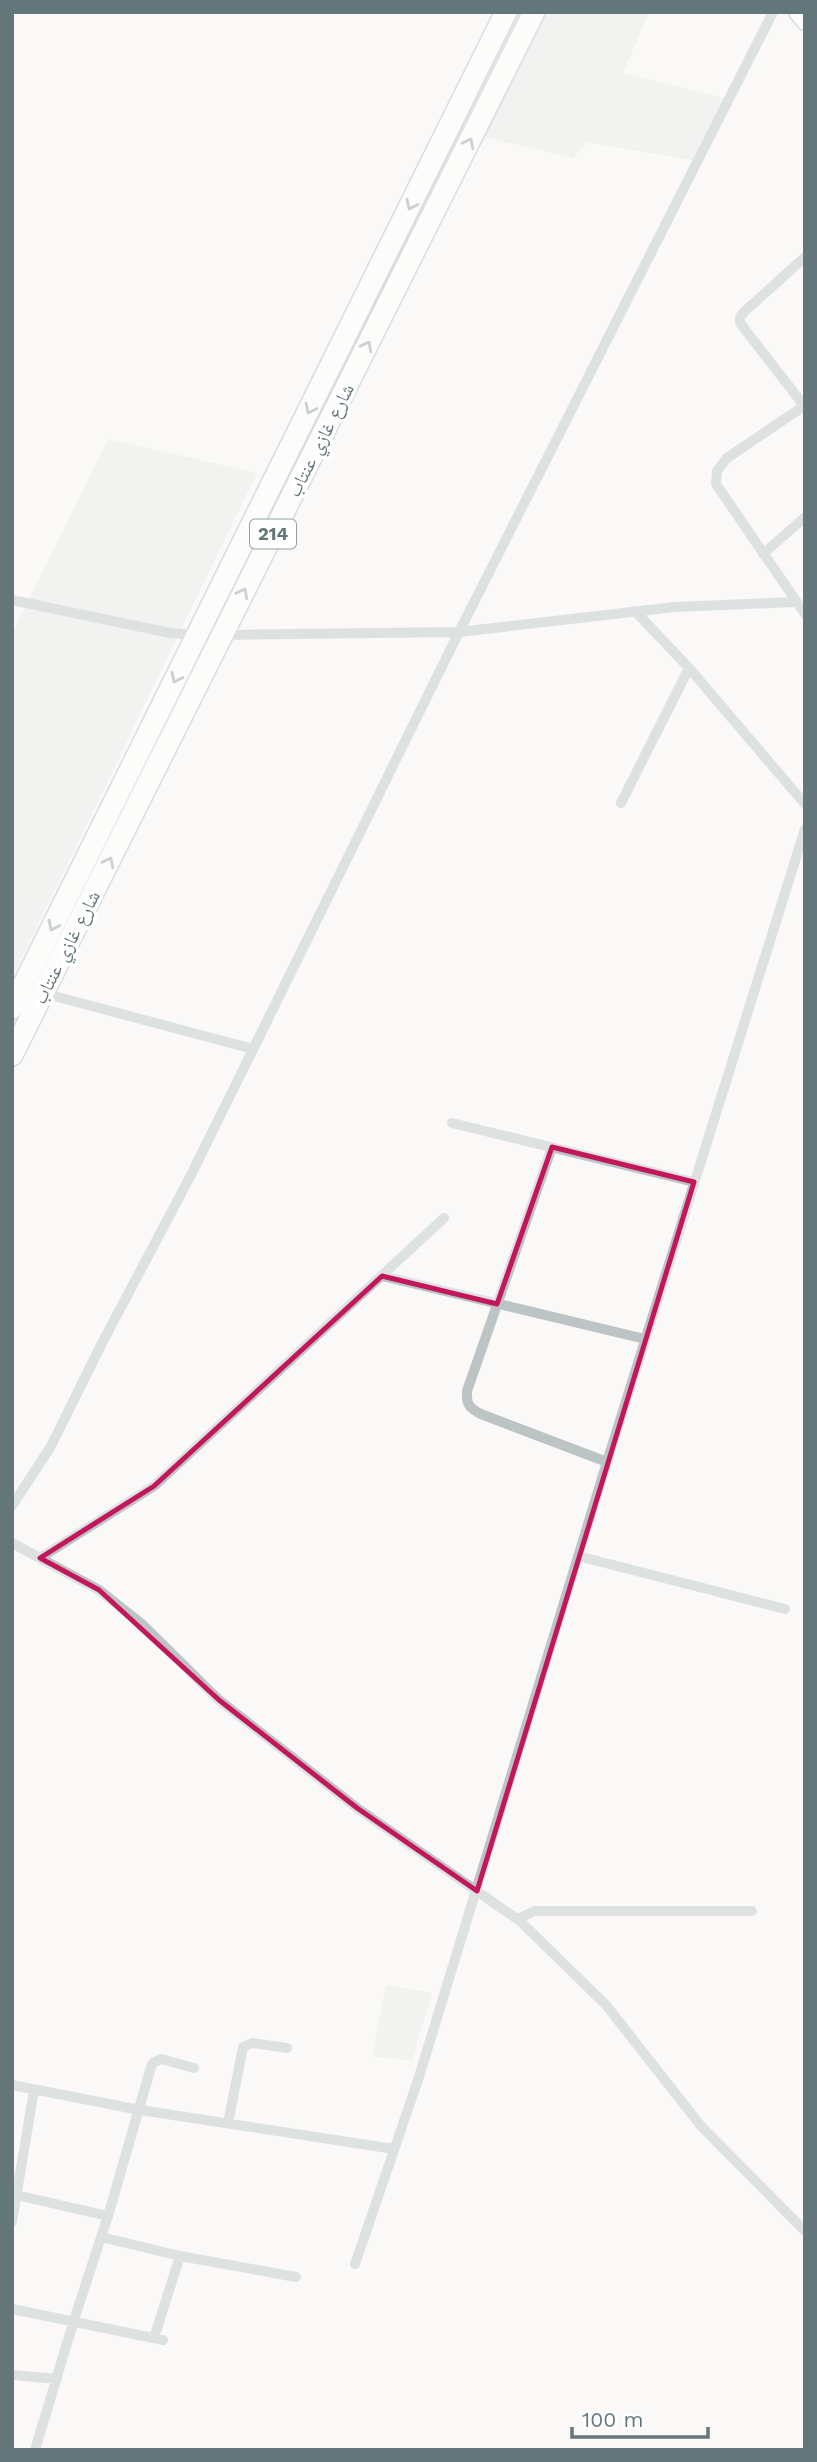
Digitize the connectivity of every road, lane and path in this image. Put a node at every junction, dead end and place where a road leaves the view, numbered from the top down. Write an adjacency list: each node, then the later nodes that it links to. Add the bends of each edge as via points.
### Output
1 (506, 12): 15 (highway, 214, one-way to 15)
2 (534, 12): 16 (highway, شارع غازي عنتاب / 214, one-way to 2)
3 (773, 12): 14 (street)
4 (797, 12): 5 (street)
5 (805, 22)
6 (805, 257): 7 (street, via 740,317 740,323)
7 (804, 406): 9 (street, via 727,458 717,471 716,484)
8 (805, 517): 9 (street)
9 (763, 554): 11 (street)
10 (12, 600): 15 (street)
11 (795, 602): 12 (street); 13 (street)
12 (635, 611): 14 (street); 17 (street)
13 (805, 614)
14 (459, 632): 16 (street); 23 (street)
15 (197, 635): 22 (highway, 214, one-way to 22)
16 (222, 635): 21 (highway, شارع غازي عنتاب / 214, one-way to 16)
17 (689, 668): 18 (street); 19 (street)
18 (621, 803)
19 (805, 804)
20 (805, 829): 27 (street)
21 (43, 993): 23 (street); 24 (highway, شارع غازي عنتاب / 214)
22 (12, 1008)
23 (253, 1049): 33 (street, via 51,1446)
24 (12, 1055)
25 (452, 1123): 26 (street)
26 (552, 1147): 27 (street); 30 (street)
27 (694, 1182): 31 (street)
28 (444, 1219): 29 (street)
29 (382, 1276): 30 (street); 36 (street, via 154,1486)
30 (497, 1304): 31 (street); 32 (street, via 466,1402 471,1409)
31 (645, 1339): 32 (street)
32 (607, 1462): 35 (street)
33 (12, 1506)
34 (12, 1543): 36 (street)
35 (578, 1556): 37 (street); 38 (street)
36 (40, 1558): 38 (street, via 99,1590 143,1625 219,1700 357,1808)
37 (785, 1609)
38 (477, 1891): 40 (street); 47 (street)
39 (752, 1910): 40 (street, via 535,1911)
40 (517, 1919): 51 (street, via 607,2005 701,2126)
41 (286, 2048): 46 (street, via 252,2043 243,2047)
42 (194, 2068): 45 (street, via 161,2059 153,2063)
43 (12, 2085): 44 (street)
44 (34, 2090): 45 (street); 48 (street)
45 (140, 2110): 46 (street); 49 (street)
46 (228, 2123): 47 (street)
47 (394, 2149): 54 (street)
48 (14, 2194): 49 (street); 50 (street)
49 (108, 2216): 52 (street)
50 (12, 2222)
51 (805, 2231)
52 (102, 2236): 53 (street); 57 (street)
53 (180, 2256): 55 (street); 57 (street, via 158,2339)
54 (355, 2264)
55 (296, 2277)
56 (12, 2309): 57 (street)
57 (74, 2320): 59 (street)
58 (12, 2375): 59 (street)
59 (57, 2379): 60 (street)
60 (35, 2450)

